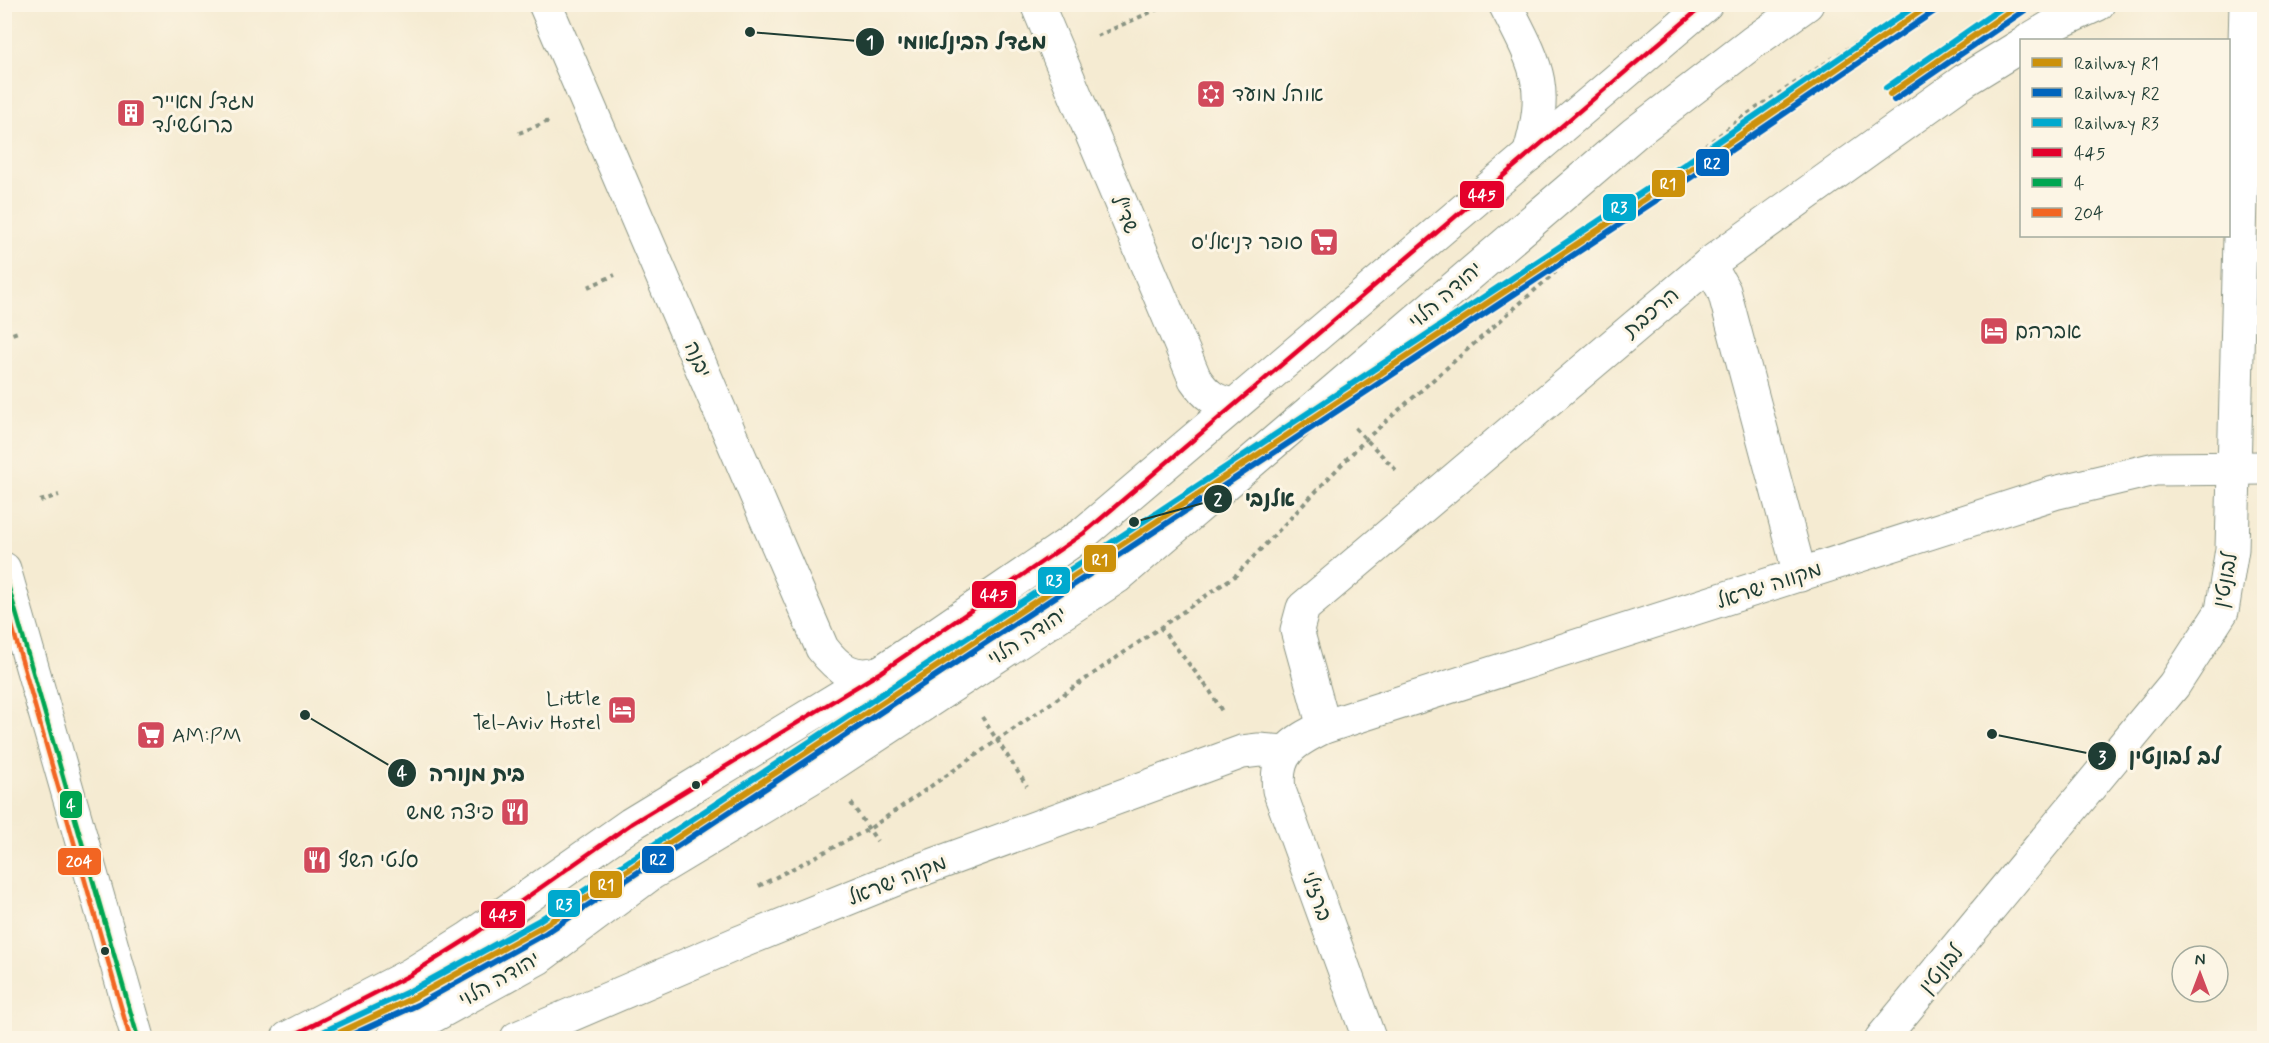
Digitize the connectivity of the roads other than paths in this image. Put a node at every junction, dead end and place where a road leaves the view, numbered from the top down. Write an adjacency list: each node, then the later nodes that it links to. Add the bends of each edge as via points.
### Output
1 (545, 4): 17 (street, יבנה, via 822,648 847,673)
2 (1505, 4): 10 (street, via 1538,76 1538,126)
3 (1706, 4): 10 (street)
4 (1807, 4): 22 (street, יהודה הלוי, via 1635,133 1117,577 827,768 652,873 538,958)
5 (2098, 4): 8 (street)
6 (2246, 4): 13 (street, לבונטין)
7 (1045, 7): 12 (street, שד"ל, via 1058,54 1195,379 1216,402)
8 (2031, 39)
9 (2020, 46): 11 (street, הרכבת, via 1965,80)
10 (1528, 155): 12 (street)
11 (1709, 264): 15 (street, via 1724,291); 18 (street, הרכבת, via 1303,608 1297,630)
12 (1233, 405): 17 (street, via 1084,533)
13 (2232, 467): 14 (street, מקווה ישראל); 15 (street, מקווה ישראל, via 2156,469 2113,477); 25 (street, לבונטין, via 2229,579 2222,611 2211,632 2174,686)
14 (2265, 468)
15 (1800, 575): 18 (street, מקווה ישראל)
16 (7, 585): 20 (street)
17 (881, 672): 21 (street, via 631,824 420,969)
18 (1324, 727): 19 (street, מקווה ישראל)
19 (1286, 752): 23 (street, מקוה ישראל, via 1242,752 901,877); 24 (street, ברזילי, via 1277,775 1279,790)
20 (138, 1038)
21 (288, 1038)
22 (393, 1038)
23 (517, 1038)
24 (1369, 1038)
25 (1882, 1038)

